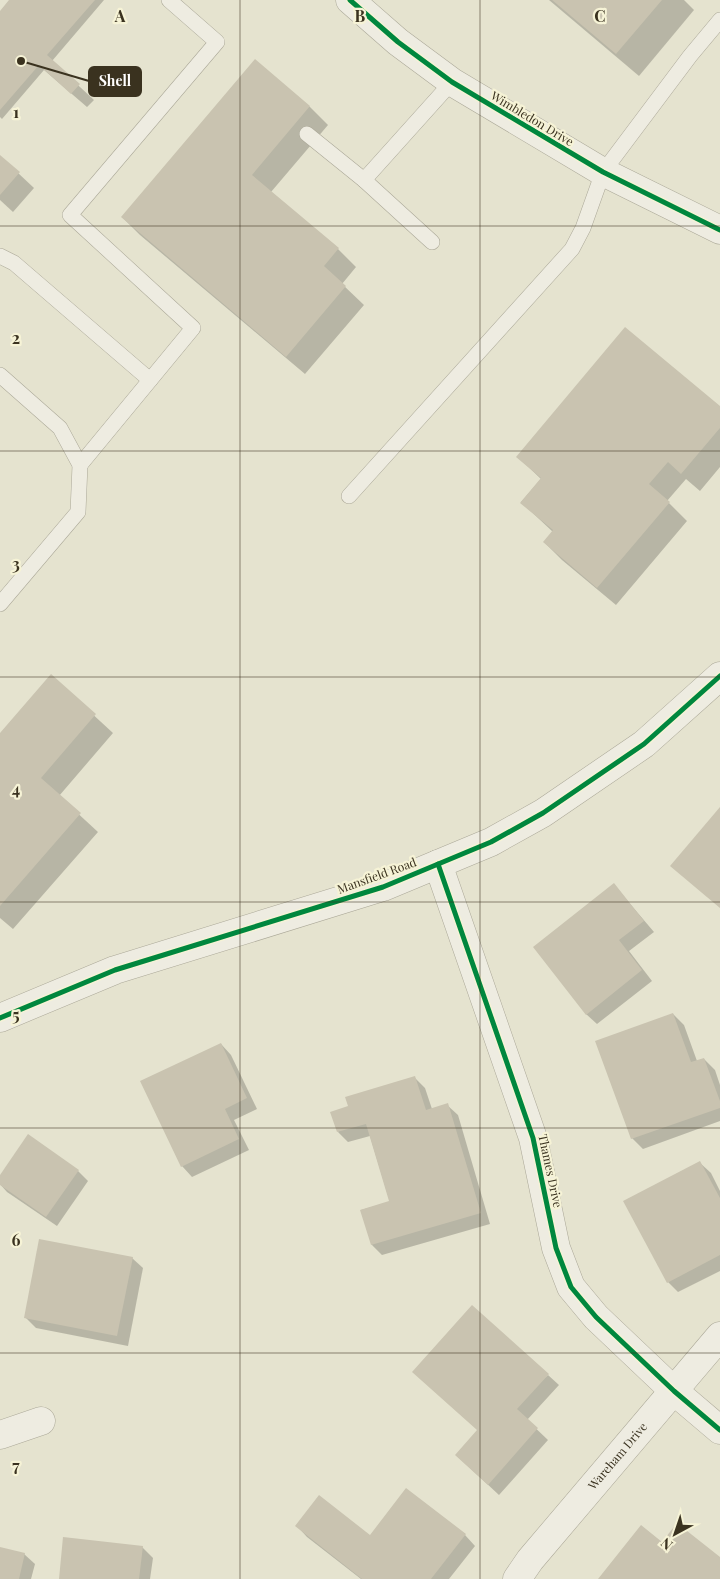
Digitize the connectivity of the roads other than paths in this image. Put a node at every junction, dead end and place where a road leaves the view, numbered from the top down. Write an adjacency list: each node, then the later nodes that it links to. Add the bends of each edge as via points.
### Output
1 (169, 0): 12 (lane, via 217,42 70,215 193,328)
2 (350, 0): 4 (street, Wimbledon Drive, via 398,42)
3 (720, 20): 6 (lane)
4 (452, 82): 6 (street, Wimbledon Drive); 7 (lane)
5 (307, 134): 7 (lane)
6 (603, 172): 8 (street, Wimbledon Drive); 14 (lane, via 583,228 572,248)
7 (364, 180): 9 (lane)
8 (720, 230)
9 (432, 242)
10 (0, 256): 12 (lane, via 14,263)
11 (0, 375): 13 (lane, via 60,428)
12 (150, 380): 13 (lane)
13 (80, 465): 15 (lane, via 78,512)
14 (349, 496)
15 (0, 604)
16 (720, 676): 17 (street, Mansfield Road, via 644,744 543,813 491,842)
17 (438, 864): 18 (street, Mansfield Road, via 383,887 115,970); 20 (street, Thames Drive, via 533,1138 556,1248 571,1287 596,1317)
18 (4, 1011)
19 (720, 1336): 20 (street, Wareham Drive)
20 (674, 1391): 22 (street, Thames Drive); 24 (street, Wareham Drive, via 530,1560)
21 (41, 1421): 23 (street)
22 (720, 1430)
23 (0, 1436)
24 (518, 1579)

